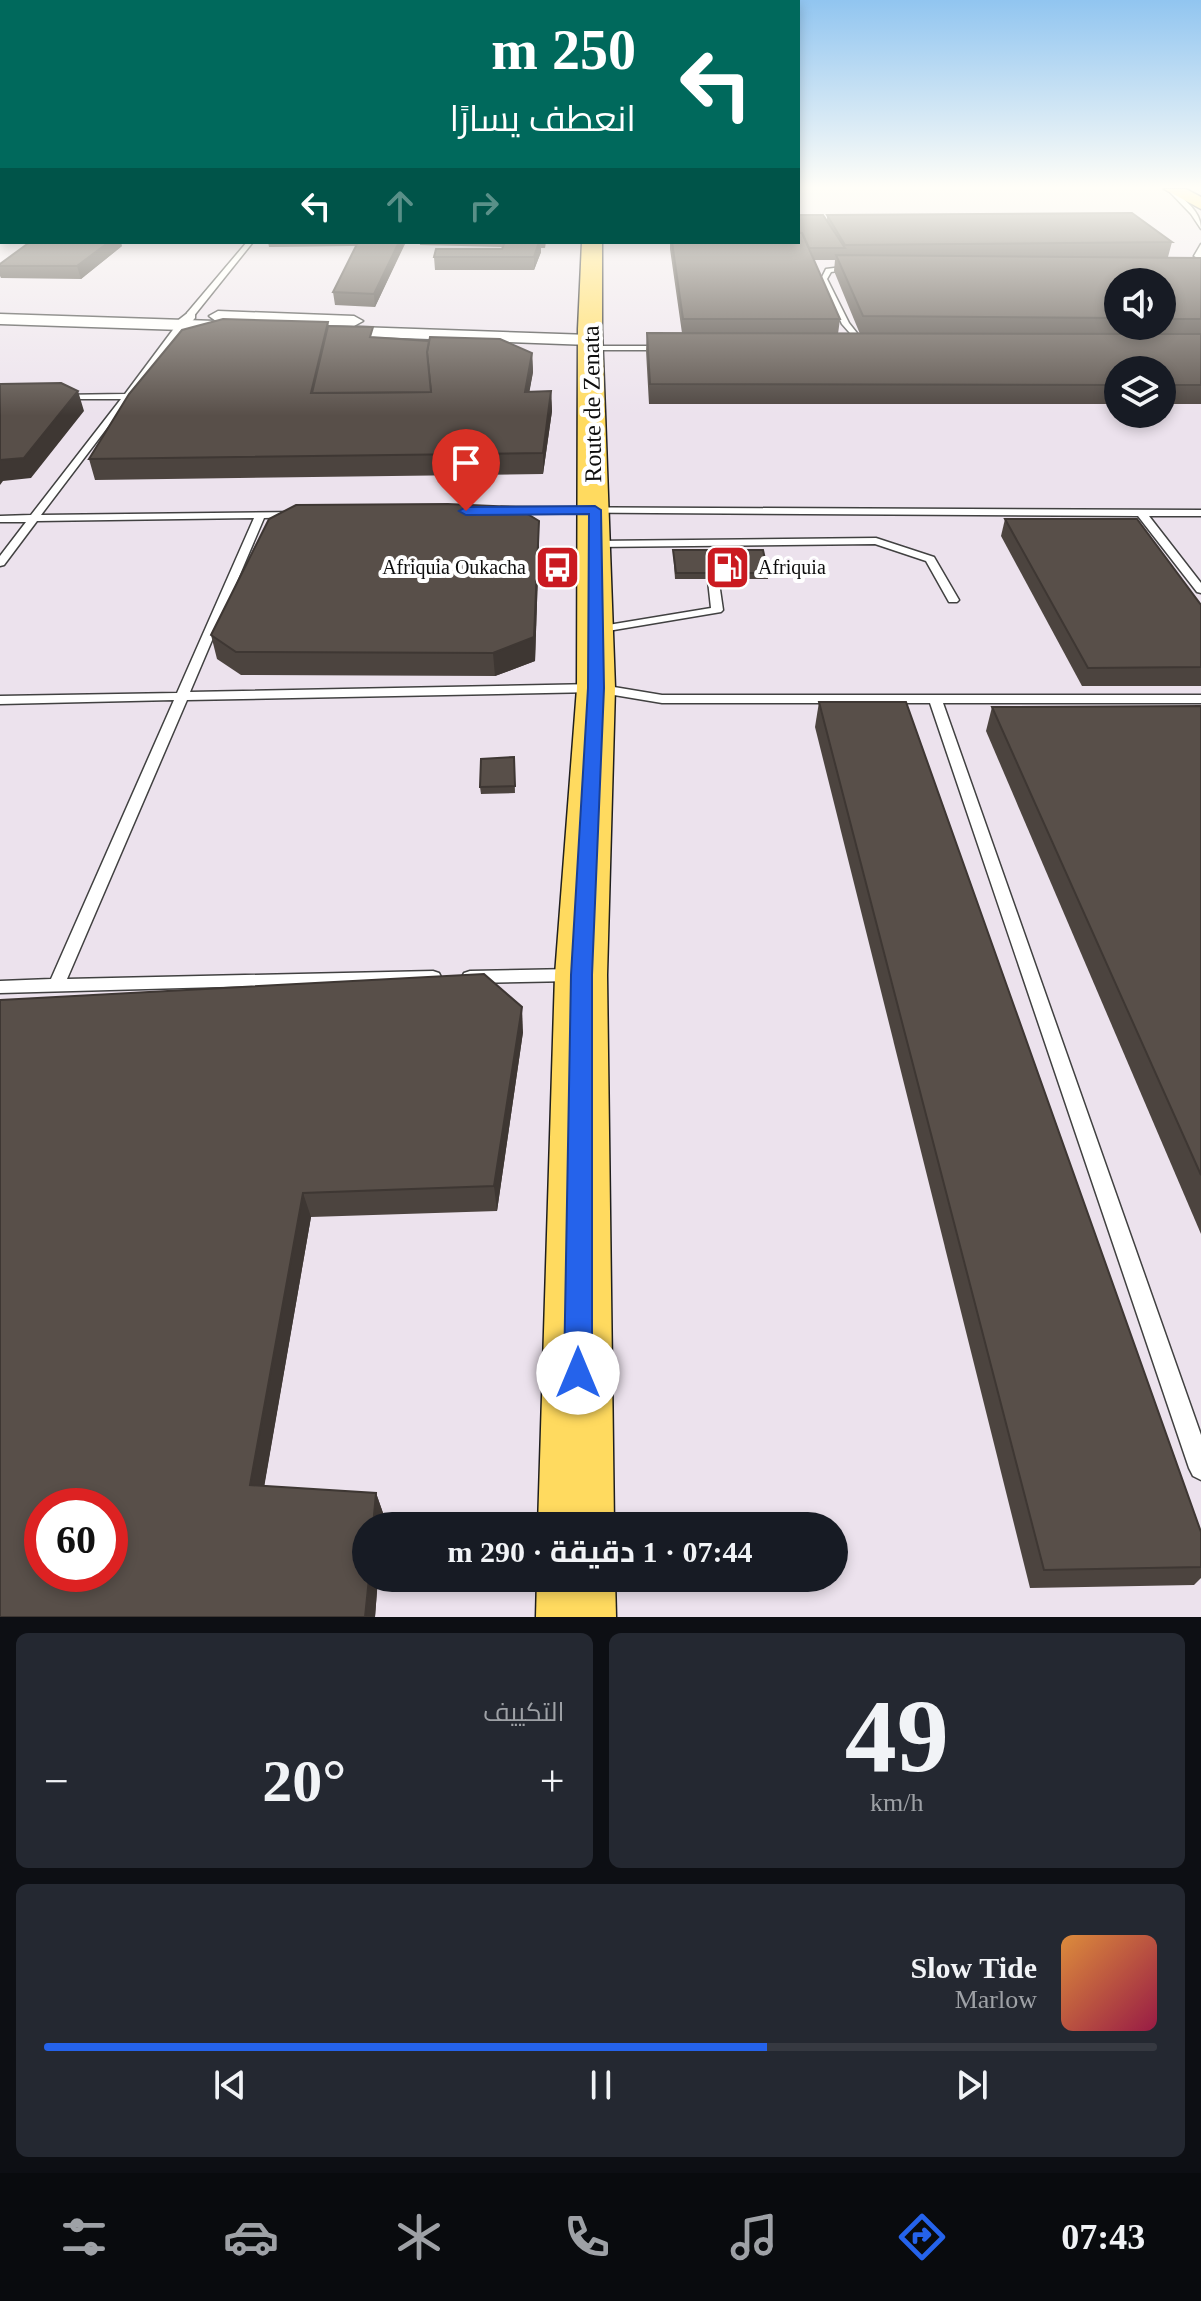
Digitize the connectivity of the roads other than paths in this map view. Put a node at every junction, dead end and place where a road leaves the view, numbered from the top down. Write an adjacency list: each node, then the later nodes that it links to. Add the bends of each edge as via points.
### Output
1 (232, 264): 6 (lane)
2 (592, 264): 7 (main road, Route de Zenata)
3 (856, 268): 10 (lane, via 828,270 824,279)
4 (0, 310): 6 (street)
5 (0, 319): 6 (street)
6 (186, 320): 7 (street); 12 (lane)
7 (590, 339): 8 (lane); 21 (main road, Route de Zenata)
8 (681, 347)
9 (849, 347): 10 (lane)
10 (864, 347): 11 (lane)
11 (879, 347)
12 (128, 396): 13 (lane); 19 (lane)
13 (48, 397)
14 (492, 511): 21 (lane)
15 (1201, 513): 18 (lane)
16 (261, 514): 17 (lane); 19 (lane); 28 (lane)
17 (307, 514)
18 (1142, 514): 21 (lane); 24 (lane)
19 (35, 518): 20 (lane); 23 (lane)
20 (0, 519)
21 (595, 527): 22 (lane); 26 (main road, Route de Zenata)
22 (709, 543): 25 (lane, via 876,541 930,559); 26 (lane, via 717,610)
23 (0, 563)
24 (1201, 590)
25 (953, 600)
26 (596, 630): 27 (main road, Route de Zenata)
27 (596, 688): 28 (lane); 29 (lane, via 662,699); 32 (main road, Route de Zenata)
28 (182, 695): 31 (lane); 33 (lane)
29 (935, 698): 30 (lane); 35 (lane)
30 (1201, 699)
31 (0, 700)
32 (581, 975): 33 (lane); 36 (main road, Route de Zenata)
33 (57, 984): 34 (lane)
34 (0, 987)
35 (1201, 1468)
36 (576, 1512)
37 (576, 1592): 38 (main road)
38 (576, 1617)

